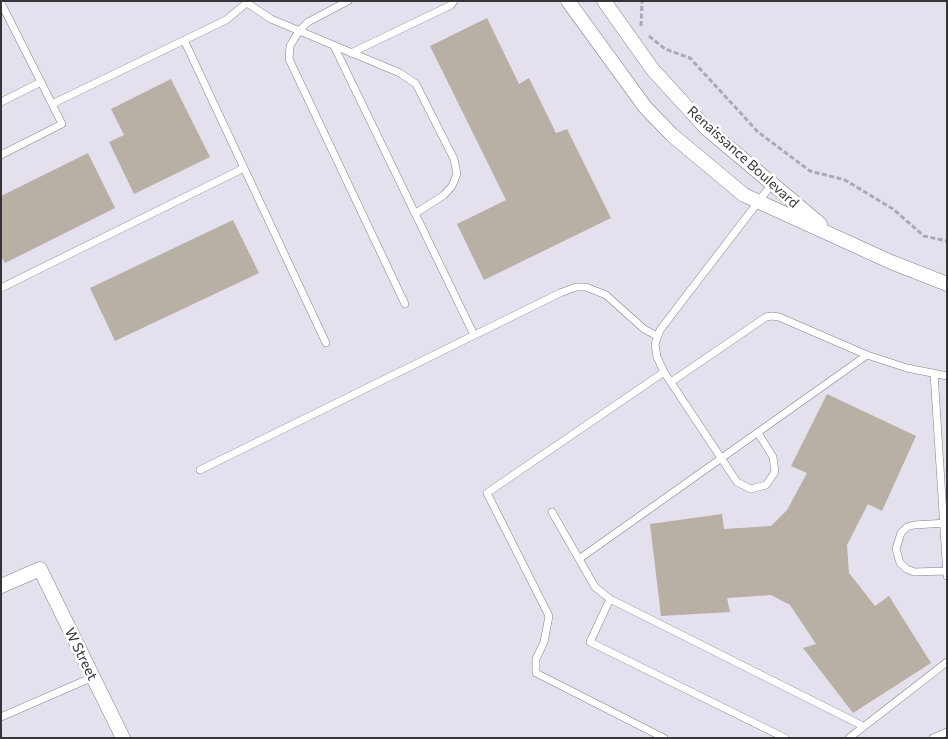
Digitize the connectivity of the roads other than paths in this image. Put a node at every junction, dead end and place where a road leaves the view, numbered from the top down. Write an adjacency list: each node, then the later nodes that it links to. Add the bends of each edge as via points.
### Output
1 (348, 1): 7 (lane, via 308,22)
2 (454, 1): 10 (lane)
3 (568, 1): 17 (street, Renaissance Boulevard, via 645,107 700,160 744,195)
4 (604, 1): 16 (street, Renaissance Boulevard, via 668,88 707,129)
5 (248, 2): 7 (lane, via 272,19); 8 (lane, via 226,20)
6 (1, 3): 11 (lane)
7 (299, 31): 9 (lane); 22 (lane, via 290,46 290,66)
8 (184, 40): 13 (lane); 15 (lane)
9 (334, 46): 10 (lane); 18 (lane)
10 (351, 53): 18 (lane, via 409,77 416,84 454,159 456,174 452,186)
11 (41, 82): 12 (lane); 13 (lane)
12 (1, 102)
13 (52, 104): 14 (lane, via 62,124)
14 (1, 155)
15 (244, 168): 21 (lane); 25 (lane)
16 (772, 184): 17 (lane); 19 (street, Renaissance Boulevard)
17 (759, 201): 19 (street, Renaissance Boulevard); 24 (lane)
18 (416, 213): 23 (lane)
19 (834, 236): 20 (street, Renaissance Boulevard)
20 (947, 284)
21 (1, 288)
22 (406, 304)
23 (474, 335): 24 (lane, via 560,293 586,287 606,295 644,329); 33 (lane)
24 (657, 336): 27 (lane, via 656,349)
25 (326, 343)
26 (867, 356): 28 (lane); 30 (lane, via 779,317 766,317); 31 (lane)
27 (664, 372): 30 (lane); 47 (lane, via 487,493 549,616 544,642 536,659 536,673)
28 (934, 374): 29 (lane); 35 (lane)
29 (947, 376)
30 (671, 382): 32 (lane)
31 (758, 433): 32 (lane); 32 (lane, via 776,465 766,485 751,489 743,487)
32 (721, 459): 36 (lane)
33 (200, 470)
34 (552, 512): 36 (lane)
35 (945, 523): 37 (lane); 37 (lane, via 907,528 901,533 896,549 900,563 914,572)
36 (579, 559): 40 (lane, via 595,588)
37 (946, 571): 38 (lane)
38 (947, 576)
39 (1, 586): 42 (street, W Street, via 40,569)
40 (610, 599): 44 (lane); 48 (lane, via 590,642)
41 (947, 662): 44 (lane)
42 (93, 677): 43 (lane); 46 (street, W Street)
43 (1, 717)
44 (863, 726): 49 (lane)
45 (947, 732): 50 (lane)
46 (123, 738)
47 (664, 738)
48 (785, 738)
49 (849, 738)
50 (933, 738)

